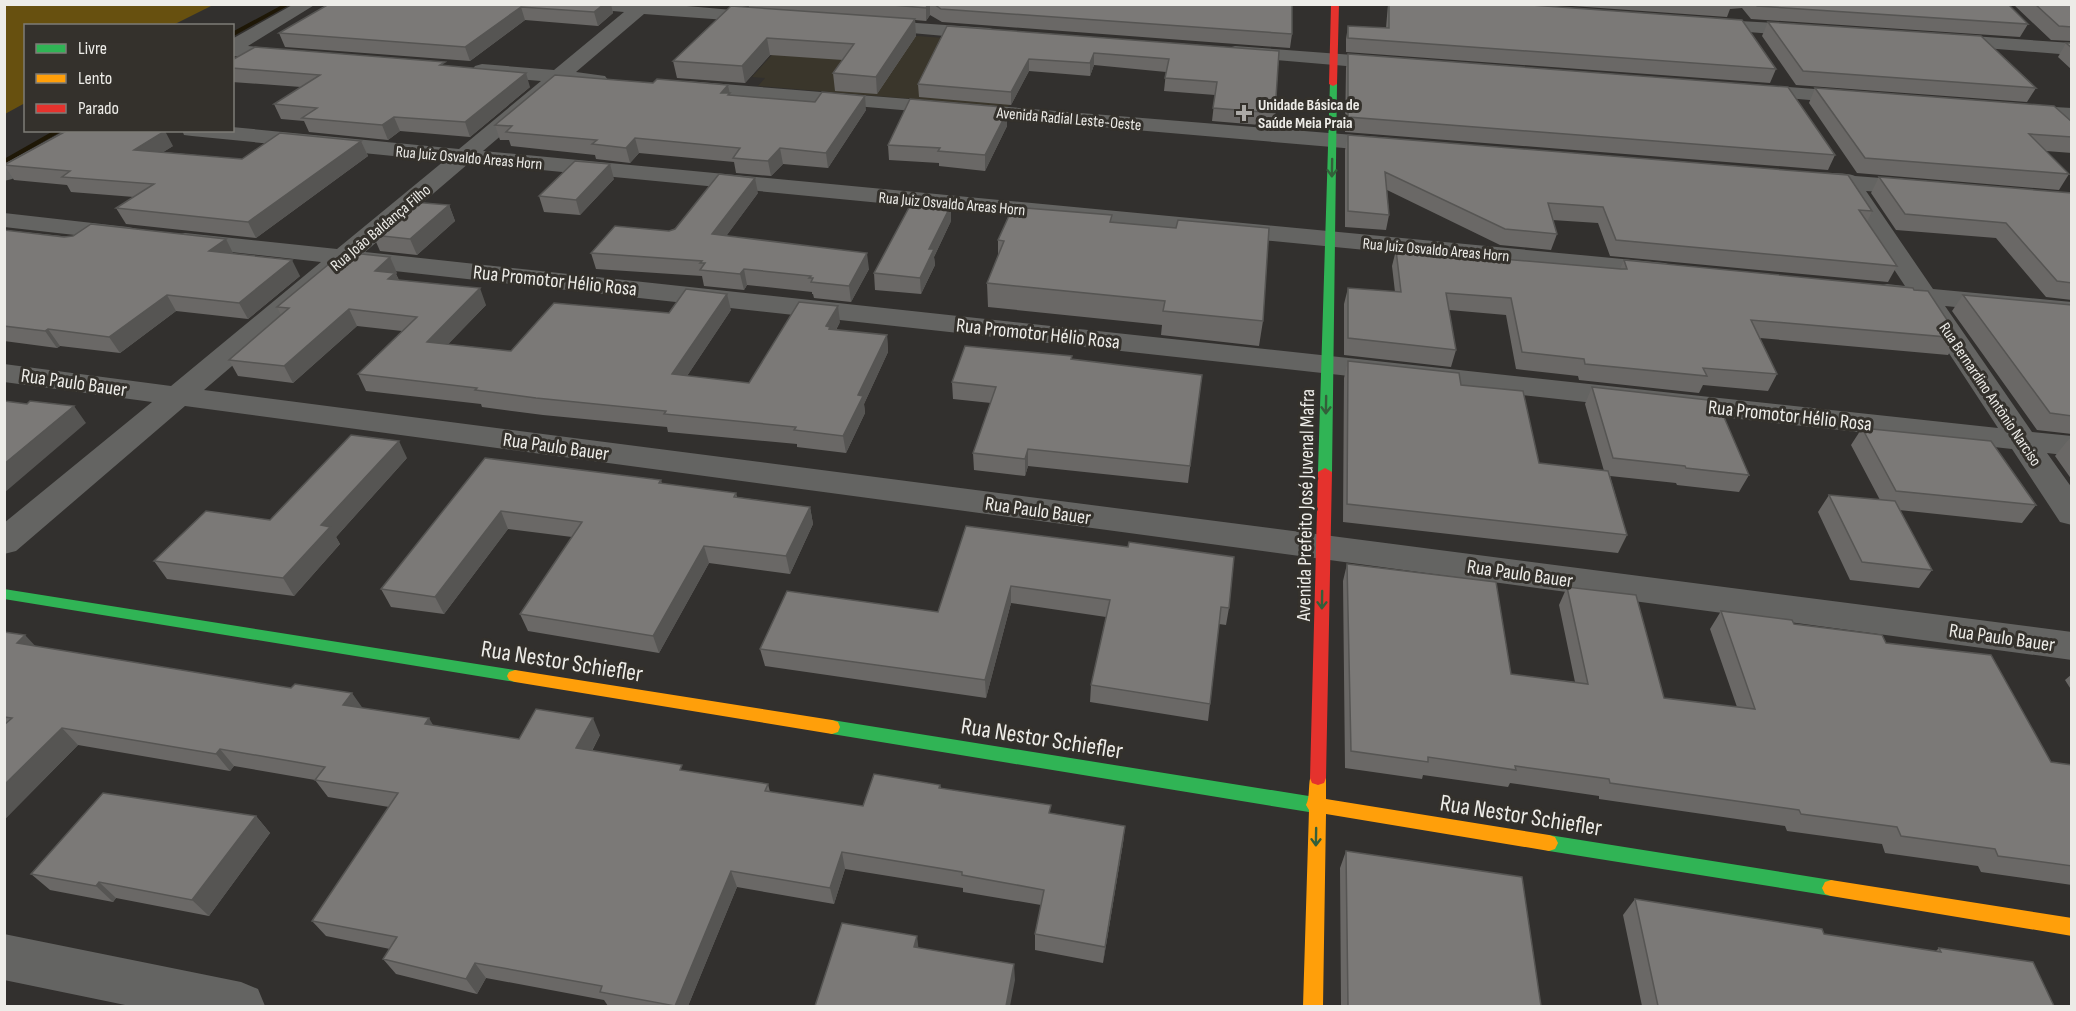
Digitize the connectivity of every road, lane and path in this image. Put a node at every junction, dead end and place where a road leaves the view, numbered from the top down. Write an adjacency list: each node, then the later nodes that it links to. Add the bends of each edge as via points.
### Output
1 (308, 4): 14 (street)
2 (590, 4): 5 (street)
3 (1335, 4): 20 (main road, Avenida Prefeito José Juvenal Mafra)
4 (1731, 4): 9 (street)
5 (643, 6): 6 (street); 23 (street, Rua João Baldança Filho)
6 (784, 19)
7 (1683, 22): 9 (street)
8 (856, 24): 12 (street)
9 (1743, 26): 11 (street); 28 (street)
10 (2021, 26): 15 (street)
11 (1824, 32)
12 (1011, 36)
13 (1929, 39): 15 (street)
14 (234, 47)
15 (2045, 47): 19 (street)
16 (234, 48): 18 (street)
17 (1214, 51): 20 (street)
18 (314, 56)
19 (2068, 57)
20 (1334, 60): 21 (street); 33 (main road, Avenida Prefeito José Juvenal Mafra)
21 (1418, 66)
22 (466, 69): 23 (street)
23 (560, 76): 24 (street); 36 (street, Rua João Baldança Filho)
24 (619, 81)
25 (667, 85): 33 (street, Avenida Radial Leste-Oeste)
26 (1729, 89): 28 (street)
27 (1871, 100): 28 (street)
28 (1795, 103)
29 (2001, 109): 30 (street)
30 (2072, 114)
31 (79, 132): 37 (street)
32 (213, 132): 36 (street, Rua Juiz Osvaldo Areas Horn)
33 (1332, 140): 34 (street, Avenida Radial Leste-Oeste); 42 (main road, Avenida Prefeito José Juvenal Mafra, one-way to 42)
34 (1414, 147)
35 (1828, 152): 39 (street, Rua Bernardino Antônio Narciso)
36 (464, 156): 42 (street, Rua Juiz Osvaldo Areas Horn); 43 (street, Rua João Baldança Filho)
37 (4, 174)
38 (1789, 177): 39 (street)
39 (1848, 182): 40 (street); 46 (street, Rua Bernardino Antônio Narciso)
40 (1942, 190)
41 (4, 220): 43 (street, Rua Promotor Hélio Rosa)
42 (1330, 239): 44 (street, Rua Juiz Osvaldo Areas Horn); 48 (main road, Avenida Prefeito José Juvenal Mafra)
43 (344, 257): 48 (street, Rua Promotor Hélio Rosa); 50 (street, Rua João Baldança Filho)
44 (1687, 273)
45 (1865, 290): 46 (street)
46 (1925, 296): 47 (street); 51 (street, Rua Bernardino Antônio Narciso)
47 (2072, 310)
48 (1327, 364): 51 (street, Rua Promotor Hélio Rosa); 55 (main road, Avenida Prefeito José Juvenal Mafra, one-way to 55)
49 (4, 373): 50 (street, Rua Paulo Bauer)
50 (179, 396): 54 (street, Rua João Baldança Filho); 55 (street, Rua Paulo Bauer)
51 (2022, 440): 52 (street, Rua Promotor Hélio Rosa); 53 (street, Rua Bernardino Antônio Narciso)
52 (2072, 446)
53 (2072, 514)
54 (4, 542)
55 (1323, 547): 57 (street, Rua Paulo Bauer); 58 (main road, Avenida Prefeito José Juvenal Mafra, one-way to 58)
56 (4, 594): 58 (main road, Rua Nestor Schiefler)
57 (2072, 646)
58 (1317, 805): 59 (main road, Rua Nestor Schiefler); 62 (main road, Avenida Prefeito José Juvenal Mafra, one-way to 62)
59 (2072, 927)
60 (4, 957): 61 (street)
61 (241, 1006)
62 (1313, 1006)

